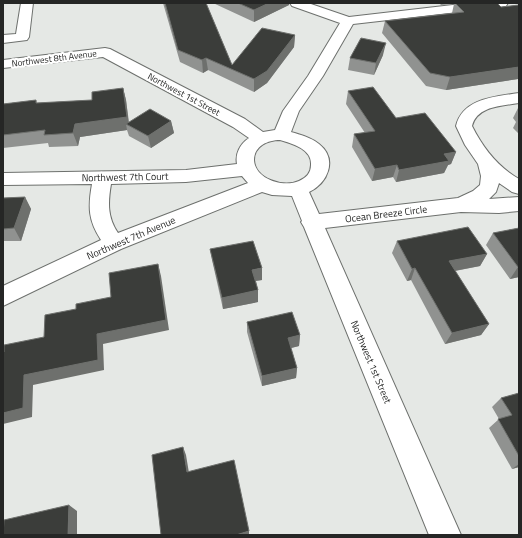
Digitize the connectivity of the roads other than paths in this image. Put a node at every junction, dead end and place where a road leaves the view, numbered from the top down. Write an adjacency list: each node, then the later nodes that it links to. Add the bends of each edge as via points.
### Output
1 (27, 3): 7 (street, via 22,37)
2 (296, 3): 6 (street)
3 (415, 3): 5 (street)
4 (502, 3): 5 (street)
5 (424, 13): 6 (street, via 377,13)
6 (348, 21): 11 (street, via 291,111)
7 (3, 39)
8 (105, 52): 9 (street, Northwest 8th Avenue); 12 (street, Northwest 1st Street, via 239,123)
9 (3, 64)
10 (519, 98): 13 (street, Ocean Breeze Circle, via 483,106 467,116 464,126)
11 (281, 135): 12 (street); 18 (street, via 306,142 317,152 321,160 316,178)
12 (261, 139): 14 (street, via 254,142 246,152)
13 (487, 162): 19 (street, Ocean Breeze Circle, via 505,180); 21 (street, Ocean Breeze Circle, via 489,187 480,196)
14 (246, 169): 15 (street, Northwest 7th Court, via 186,176); 17 (street)
15 (102, 177): 16 (street, Northwest 7th Court); 23 (street, via 98,204 102,225)
16 (3, 179)
17 (262, 184): 18 (street, via 279,189); 23 (street, Northwest 7th Avenue)
18 (298, 188): 22 (street, Northwest 1st Street)
19 (519, 188)
20 (519, 204): 21 (street, Ocean Breeze Circle)
21 (461, 205): 22 (street, Ocean Breeze Circle)
22 (311, 222): 25 (street, Northwest 1st Street)
23 (114, 243): 24 (street, Northwest 7th Avenue)
24 (3, 297)
25 (445, 535)

